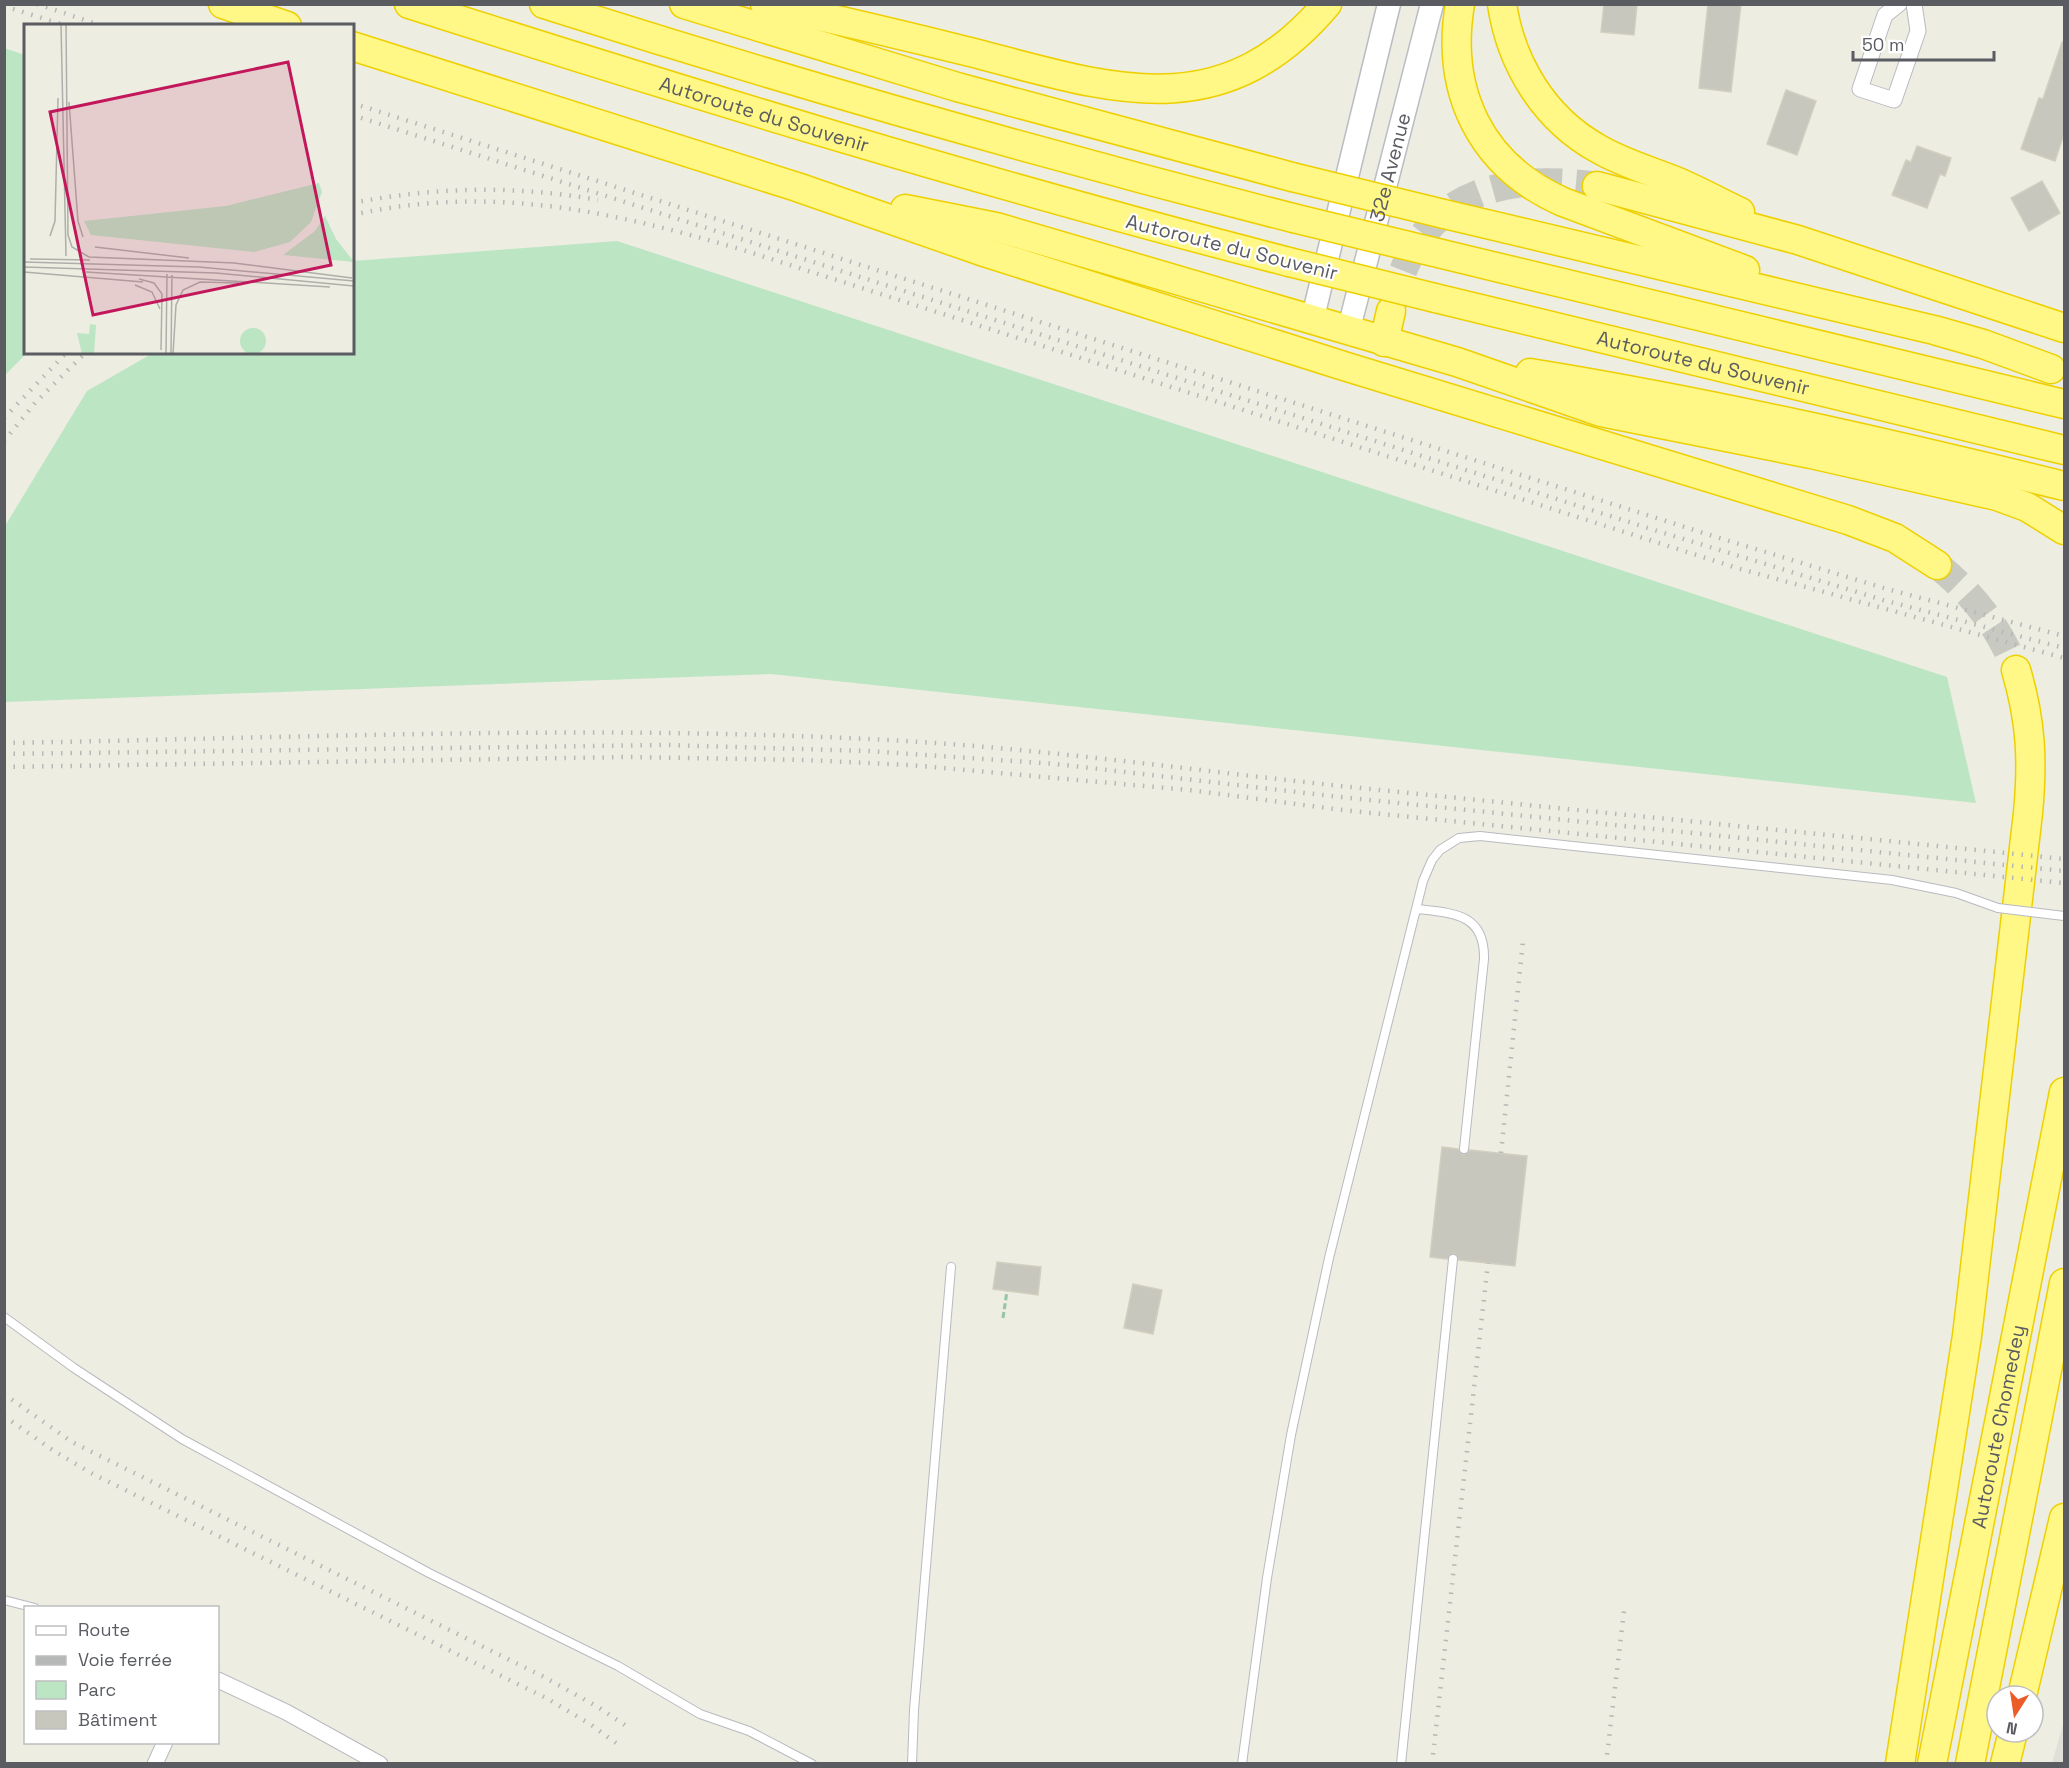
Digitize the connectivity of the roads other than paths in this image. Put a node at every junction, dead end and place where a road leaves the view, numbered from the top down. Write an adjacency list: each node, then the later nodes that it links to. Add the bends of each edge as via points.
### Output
1 (223, 4): 13 (highway)
2 (410, 4): 27 (highway, Autoroute du Souvenir, bridge, via 896,155 1091,211)
3 (544, 4): 26 (highway, Autoroute du Souvenir, bridge, via 805,86 1293,218)
4 (684, 4): 19 (highway, bridge, via 957,87 1292,177)
5 (765, 4): 6 (highway, via 1085,82 1145,90 1185,87 1244,70 1292,41)
6 (1327, 4)
7 (1389, 4): 20 (main road, 32e Avenue)
8 (1432, 4): 22 (main road, 32e Avenue)
9 (1460, 4): 19 (highway, via 1456,57 1469,111 1484,140 1524,181 1563,202)
10 (1502, 4): 17 (highway, via 1508,36 1526,78 1546,105 1584,140)
11 (1899, 4): 12 (street, via 1885,15 1860,89 1894,100 1918,31)
12 (1914, 4)
13 (281, 24)
14 (354, 47): 16 (highway)
15 (1598, 186): 17 (highway)
16 (797, 187): 20 (highway, via 996,227); 30 (highway, via 987,253 1336,364 1848,520 1895,538)
17 (1798, 240): 21 (highway)
18 (1391, 311): 23 (highway)
19 (1853, 311): 25 (highway, via 1963,337)
20 (1312, 321): 22 (highway)
21 (2064, 328)
22 (1348, 332): 23 (highway)
23 (1384, 342): 24 (highway)
24 (1457, 362): 28 (highway, via 1725,409); 29 (highway, via 1601,412 1811,453 1989,494 2027,507)
25 (2052, 369)
26 (2064, 404)
27 (2064, 450)
28 (2064, 486)
29 (2064, 530)
30 (1938, 565)
31 (2016, 670): 53 (highway, via 2027,708 2031,742 2026,824 1967,1336)
32 (1417, 909): 33 (lane, bridge, via 1427,868 1436,855 1459,838 1480,836 1892,880 1956,893 1998,908); 35 (lane, via 1461,916 1483,936 1484,959); 51 (lane, via 1329,1258 1291,1435)
33 (2064, 916)
34 (2064, 1092): 54 (highway, Autoroute Chomedey)
35 (1464, 1149)
36 (1453, 1259): 52 (lane)
37 (951, 1268): 50 (lane)
38 (2064, 1283): 55 (highway, Autoroute Chomedey)
39 (4, 1317): 49 (lane, via 182,1439 429,1573 618,1666 700,1714 748,1731)
40 (2064, 1518): 44 (highway)
41 (4, 1600): 42 (lane)
42 (27, 1606)
43 (219, 1680): 48 (street)
44 (2025, 1684)
45 (165, 1744): 47 (street)
46 (2010, 1744): 56 (highway)
47 (155, 1764)
48 (380, 1764)
49 (812, 1764)
50 (912, 1764)
51 (1242, 1764)
52 (1401, 1764)
53 (1900, 1764)
54 (1932, 1764)
55 (1970, 1764)
56 (2005, 1764)

